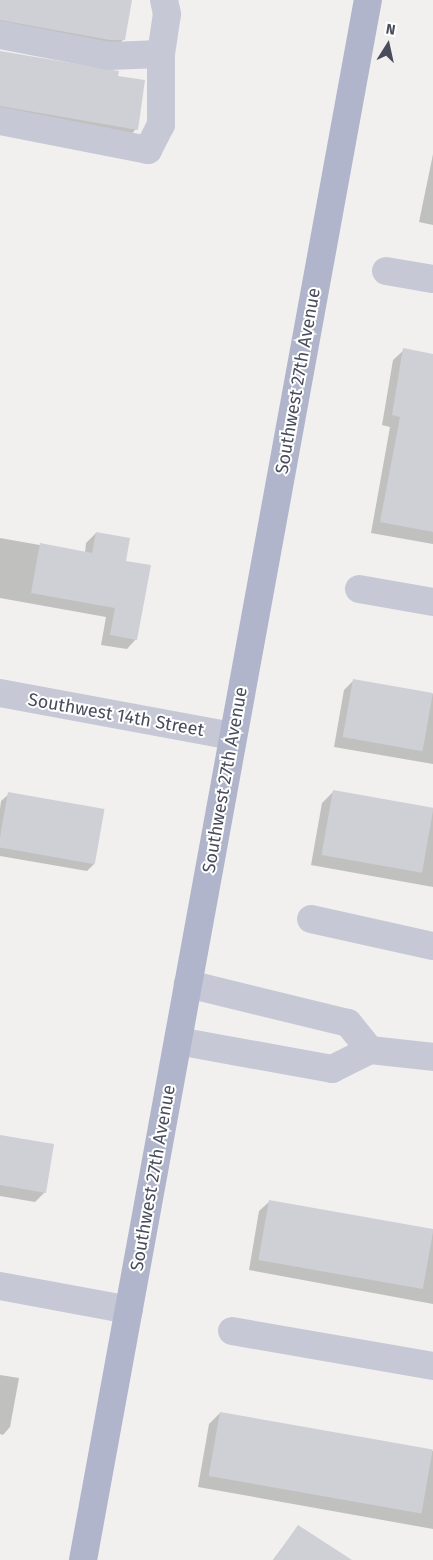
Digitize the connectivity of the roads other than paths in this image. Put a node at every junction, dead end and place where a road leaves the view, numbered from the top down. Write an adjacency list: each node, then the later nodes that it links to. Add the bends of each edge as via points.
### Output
1 (164, 0): 4 (street, via 167,14)
2 (368, 0): 11 (main road, Southwest 27th Avenue)
3 (0, 35): 4 (street, via 109,56)
4 (161, 54): 5 (street, via 161,125 148,150)
5 (0, 121)
6 (386, 271): 7 (street)
7 (433, 279)
8 (359, 589): 9 (street)
9 (433, 602)
10 (0, 693): 11 (street, Southwest 14th Street)
11 (232, 736): 14 (main road, Southwest 27th Avenue)
12 (310, 919): 13 (street)
13 (433, 946)
14 (188, 984): 15 (main road, Southwest 27th Avenue); 16 (street, via 348,1023)
15 (178, 1041): 16 (street, via 332,1069); 19 (main road, Southwest 27th Avenue)
16 (370, 1050): 17 (street)
17 (433, 1056)
18 (0, 1286): 19 (street)
19 (129, 1310): 22 (main road, Southwest 27th Avenue)
20 (232, 1331): 21 (street)
21 (433, 1366)
22 (83, 1560)

